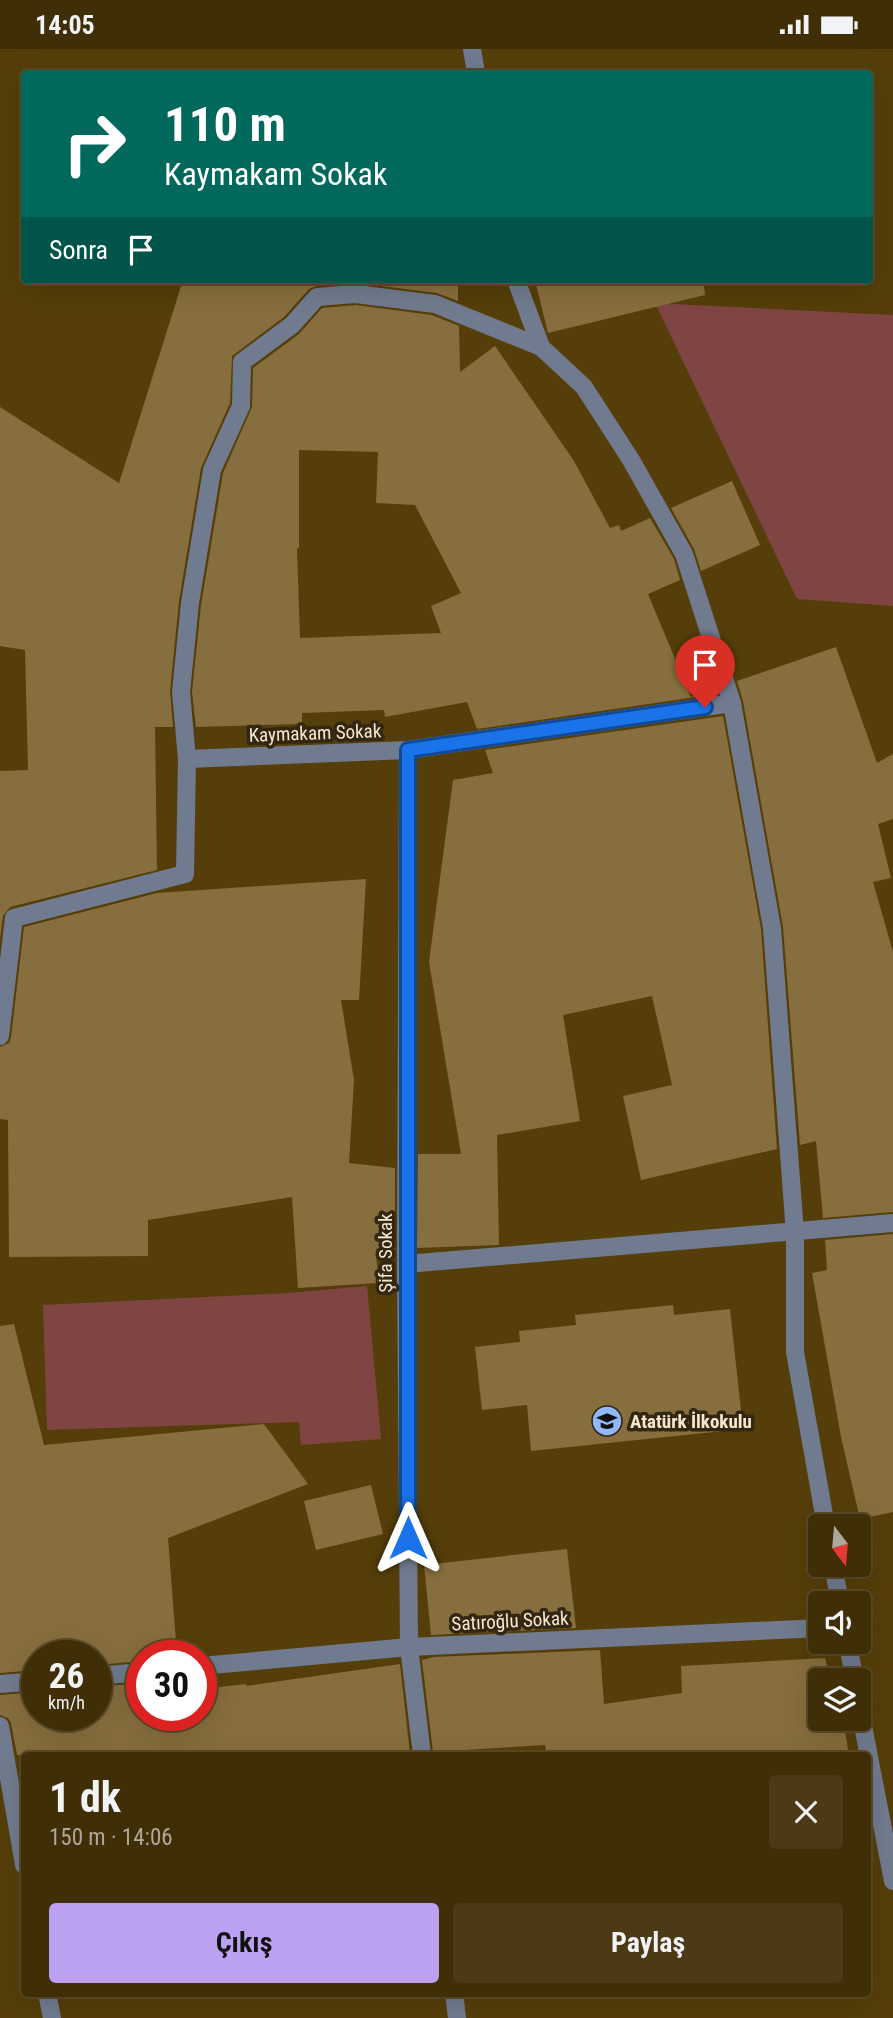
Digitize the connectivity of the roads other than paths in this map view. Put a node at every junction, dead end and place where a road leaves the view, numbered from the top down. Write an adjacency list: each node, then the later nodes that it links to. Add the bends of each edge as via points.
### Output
1 (472, 49): 2 (street)
2 (476, 70)
3 (517, 284): 4 (street)
4 (541, 347): 5 (street, via 584,387 684,554); 7 (street, via 435,304 356,294 317,297 292,325 243,362 241,406 212,470 190,603 181,692)
5 (732, 703): 6 (street, Kaymakam Sokak); 10 (street, via 772,928)
6 (408, 750): 7 (street, Kaymakam Sokak); 11 (street, Şifa Sokak)
7 (187, 759): 8 (street, via 185,874 14,918)
8 (0, 1036)
9 (893, 1223): 10 (street)
10 (795, 1233): 11 (street); 12 (street, via 795,1352)
11 (406, 1264): 14 (street, Şifa Sokak)
12 (824, 1514)
13 (808, 1629): 14 (street, Satıroğlu Sokak)
14 (409, 1647): 15 (street, Satıroğlu Sokak); 20 (street, Şifa Sokak)
15 (217, 1665)
16 (21, 1682): 17 (street)
17 (0, 1684)
18 (0, 1727): 23 (street)
19 (864, 1731): 21 (street)
20 (422, 1752)
21 (868, 1752)
22 (871, 1767): 24 (street)
23 (21, 1848)
24 (893, 1881)
25 (48, 1997): 27 (street)
26 (454, 1997): 28 (street)
27 (52, 2018)
28 (457, 2018)

